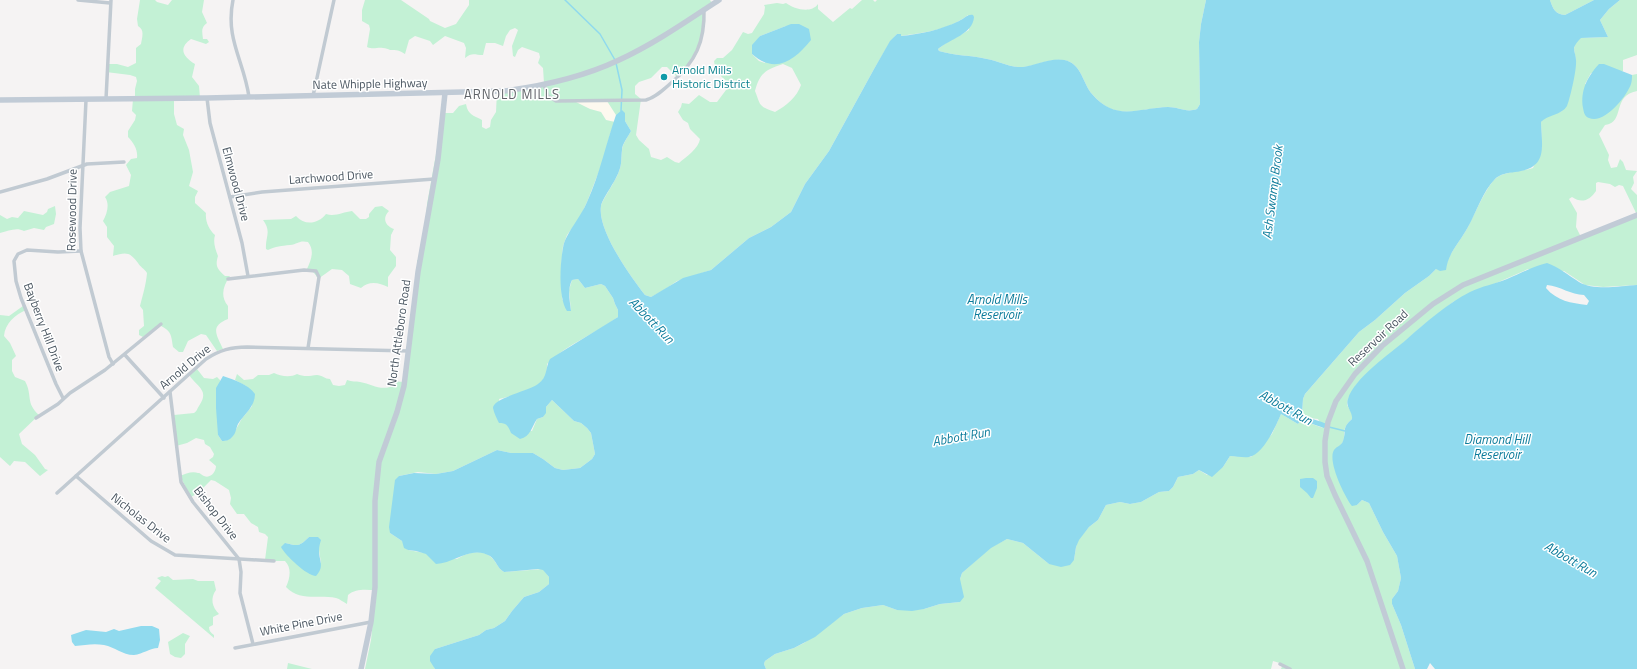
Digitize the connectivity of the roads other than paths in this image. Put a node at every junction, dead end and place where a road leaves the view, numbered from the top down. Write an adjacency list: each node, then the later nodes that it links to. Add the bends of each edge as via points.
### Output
1 (78, 0): 5 (street)
2 (233, 0): 11 (street, via 231,31)
3 (334, 0): 10 (street)
4 (719, 0): 6 (street, Nate Whipple Highway)
5 (110, 2): 13 (street)
6 (710, 3): 7 (street, Nate Whipple Highway)
7 (704, 9): 8 (street, Nate Whipple Highway, via 620,60); 8 (street, via 704,25 697,52 687,68 653,98 633,101 556,101 548,96)
8 (544, 84): 9 (street, Nate Whipple Highway, via 504,91)
9 (445, 93): 10 (street, Nate Whipple Highway); 18 (street, North Attleboro Road)
10 (313, 96): 11 (street, Nate Whipple Highway)
11 (249, 97): 12 (street, Nate Whipple Highway)
12 (207, 98): 13 (street, Nate Whipple Highway); 20 (street, Elmwood Drive, via 210,123)
13 (106, 99): 15 (street, Nate Whipple Highway)
14 (0, 100): 15 (street, Nate Whipple Highway)
15 (86, 100): 17 (street, Rosewood Drive)
16 (124, 162): 17 (street)
17 (83, 166): 19 (street); 22 (street, Rosewood Drive)
18 (434, 179): 20 (street, Larchwood Drive, via 262,192); 27 (street, North Attleboro Road, via 418,272)
19 (0, 192)
20 (230, 197): 23 (street, Elmwood Drive)
21 (1637, 215): 44 (street, Reservoir Road, via 1463,285 1438,300 1382,346 1355,374 1336,401 1326,430 1324,451 1329,481 1367,561)
22 (81, 251): 29 (street, Rosewood Drive); 31 (street, Bayberry Hill Drive, via 27,250 18,254 14,261 21,298)
23 (248, 276): 24 (street); 26 (street, via 304,270 318,272)
24 (228, 279)
25 (160, 324): 28 (street)
26 (308, 348): 27 (street, Arnold Drive); 30 (street, Arnold Drive, via 225,349 206,359)
27 (409, 351): 38 (street, North Attleboro Road, via 399,407 379,462 375,501 375,587)
28 (124, 355): 29 (street); 32 (street)
29 (113, 364): 31 (street)
30 (170, 392): 32 (street, Arnold Drive); 36 (street, Bishop Drive, via 183,486)
31 (63, 398): 33 (street)
32 (164, 398): 34 (street, Arnold Drive)
33 (36, 418)
34 (76, 476): 35 (street, Arnold Drive); 36 (street, Nicholas Drive, via 164,550 180,556)
35 (56, 493)
36 (239, 559): 37 (street, Nicholas Drive); 39 (street, via 240,593)
37 (274, 561)
38 (371, 622): 39 (street, White Pine Drive); 42 (street, North Attleboro Road)
39 (254, 644): 40 (street, White Pine Drive)
40 (235, 648)
41 (1280, 664): 43 (street)
42 (361, 669)
43 (1290, 669)
44 (1403, 669)

